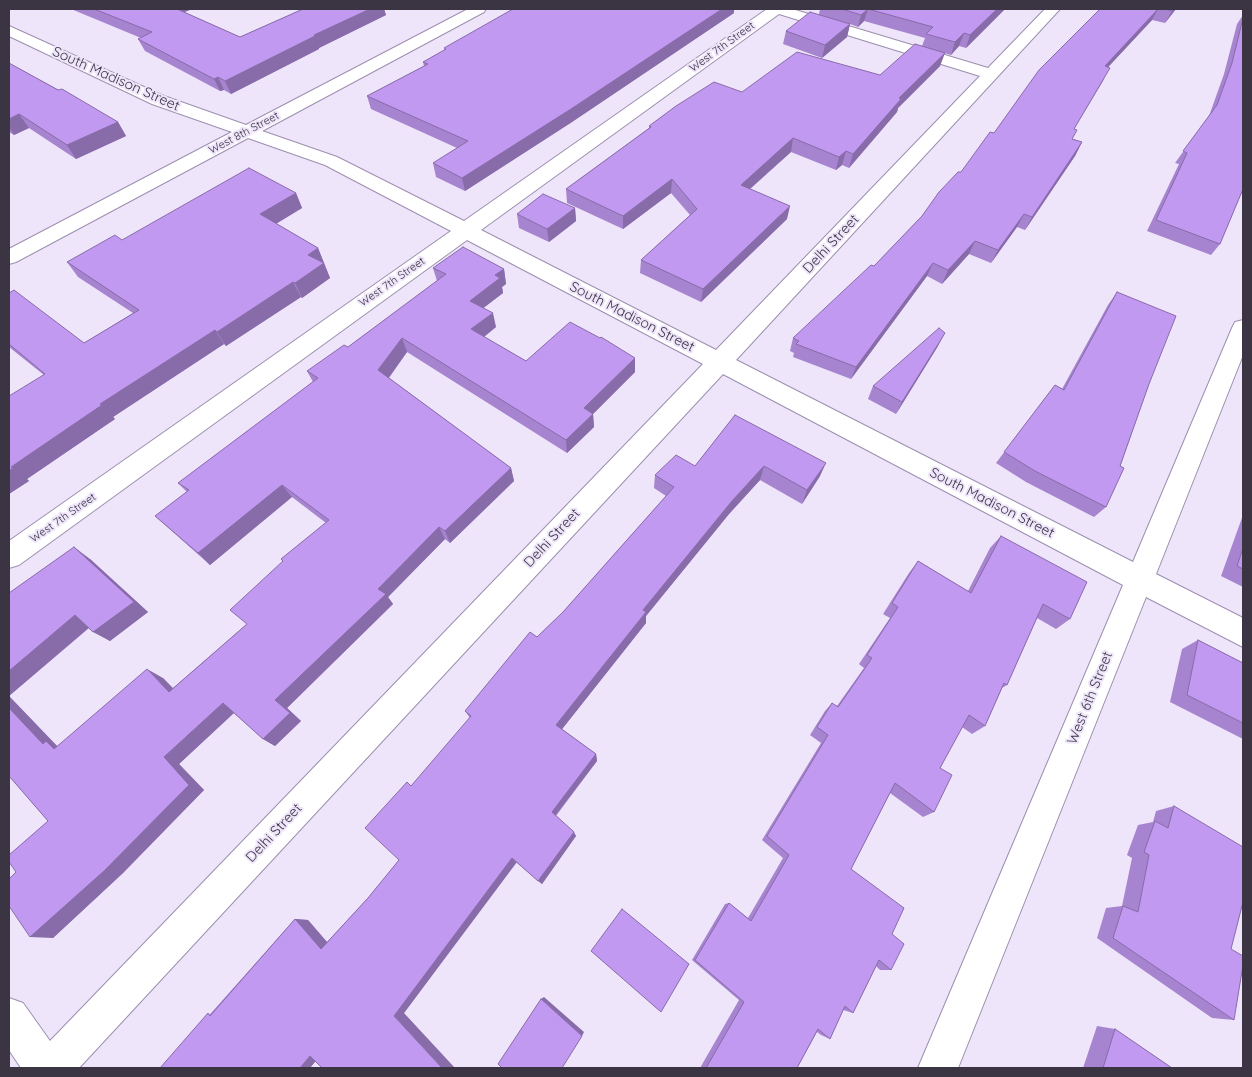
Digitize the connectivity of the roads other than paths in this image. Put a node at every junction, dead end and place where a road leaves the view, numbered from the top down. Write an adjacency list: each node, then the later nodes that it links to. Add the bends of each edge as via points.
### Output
1 (479, 9): 6 (street, West 8th Street)
2 (777, 9): 5 (street); 7 (street, West 7th Street)
3 (1053, 9): 5 (street, Delhi Street)
4 (9, 30): 6 (street, South Madison Street, via 158,100)
5 (992, 74): 10 (street, Delhi Street)
6 (246, 131): 7 (street, South Madison Street, via 331,161); 8 (street, West 8th Street)
7 (465, 230): 10 (street, South Madison Street); 11 (street, West 7th Street)
8 (9, 257)
9 (1243, 328): 12 (street, West 6th Street)
10 (719, 362): 12 (street, South Madison Street); 16 (street, Delhi Street)
11 (9, 556)
12 (1140, 579): 13 (street, South Madison Street); 17 (street, West 6th Street)
13 (1243, 633)
14 (9, 1017): 15 (street)
15 (45, 1068)
16 (52, 1068)
17 (938, 1068)

